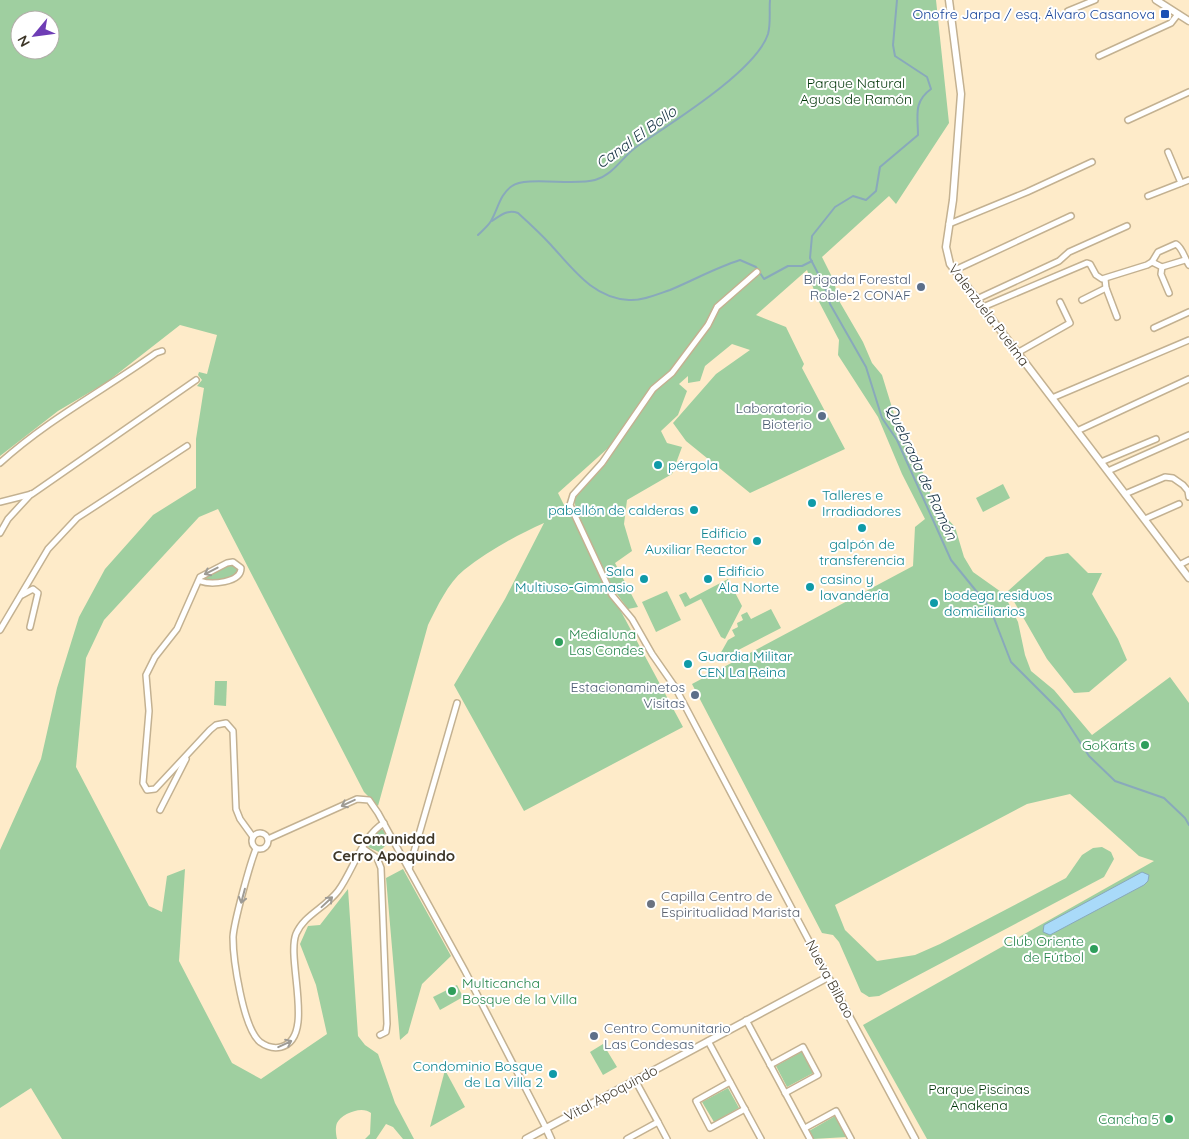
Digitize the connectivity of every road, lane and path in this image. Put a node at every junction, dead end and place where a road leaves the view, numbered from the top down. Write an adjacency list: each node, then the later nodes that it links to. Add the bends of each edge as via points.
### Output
1 (948, 0): 16 (street, Valenzuela Puelma, via 961,94)
2 (1096, 0): 4 (street)
3 (1159, 1): 5 (street)
4 (1068, 11)
5 (1178, 14): 6 (street); 7 (street, via 1165,26)
6 (1189, 21)
7 (1099, 56)
8 (1189, 92): 9 (street)
9 (1128, 120)
10 (1168, 152): 13 (street)
11 (1092, 162): 16 (street)
12 (1189, 180): 13 (street)
13 (1181, 183): 14 (street)
14 (1148, 196)
15 (1071, 216): 21 (street)
16 (949, 224): 21 (street, Valenzuela Puelma, via 947,257)
17 (1127, 226): 26 (street)
18 (1152, 262): 19 (street, via 1158,252 1176,244); 20 (street); 23 (street)
19 (1187, 262): 20 (street)
20 (1162, 267): 25 (street, via 1161,274)
21 (955, 270): 26 (street, Valenzuela Puelma)
22 (757, 272): 70 (street, Nueva Bilbao, via 717,307 708,325 672,373 653,389 602,463 571,499 570,505 607,586 675,687)
23 (1105, 279): 24 (street); 29 (street, via 1098,277 1086,263)
24 (1106, 288): 27 (street); 31 (street)
25 (1169, 293)
26 (976, 299): 29 (street, Valenzuela Puelma)
27 (1082, 300)
28 (1060, 302): 35 (street, via 1070,323)
29 (983, 307): 35 (street, Valenzuela Puelma)
30 (1189, 312): 32 (street)
31 (1118, 317)
32 (1154, 328)
33 (1189, 340): 38 (street)
34 (162, 351): 44 (street, via 47,426)
35 (1017, 353): 38 (street, Valenzuela Puelma)
36 (1189, 379): 39 (street)
37 (196, 380): 47 (street)
38 (1052, 398): 39 (street, Valenzuela Puelma)
39 (1077, 431): 43 (street, Valenzuela Puelma)
40 (1189, 435): 45 (street)
41 (1156, 439): 43 (street)
42 (187, 446): 58 (street, via 78,518 48,549)
43 (1101, 462): 45 (street, Valenzuela Puelma)
44 (0, 463)
45 (1108, 471): 48 (street, Valenzuela Puelma)
46 (1189, 491): 48 (street, via 1179,482 1165,477); 49 (street)
47 (32, 494): 50 (street); 53 (street)
48 (1126, 494): 52 (street, Valenzuela Puelma)
49 (1189, 498)
50 (0, 502)
51 (1179, 504): 52 (street)
52 (1144, 519): 55 (street, Valenzuela Puelma)
53 (0, 533)
54 (1189, 560): 55 (street)
55 (1184, 567): 56 (street, Valenzuela Puelma)
56 (1189, 578)
57 (200, 581): 57 (street, one-way to 57, via 233,580 241,568 227,562 203,575); 62 (street, via 177,630 155,657 146,675 149,711 142,779 144,787 155,789)
58 (19, 597): 59 (street, via 33,589 38,594); 60 (street)
59 (30, 627)
60 (0, 630)
61 (457, 703): 69 (street)
62 (188, 754): 63 (street); 65 (street, via 216,725 222,722 230,726 233,730 236,809)
63 (160, 810)
64 (384, 823): 66 (street, one-way to 66, via 369,800 361,799); 68 (street, via 371,834); 69 (street)
65 (253, 837): 66 (street, via 261,833); 67 (street, via 252,844)
66 (268, 839): 67 (street, via 266,847)
67 (256, 849): 68 (street, one-way to 68, via 234,931 234,945 247,1021 255,1036 271,1048 292,1042 297,1031 294,944 299,928 339,890)
68 (364, 849): 72 (street, via 377,858 381,868 387,1024 386,1032)
69 (409, 869): 80 (street)
70 (828, 976): 71 (street, Vital Apoquindo); 89 (street, Nueva Bilbao)
71 (746, 1020): 73 (street, Vital Apoquindo); 74 (street)
72 (380, 1036)
73 (708, 1041): 75 (street, Vital Apoquindo); 76 (street)
74 (770, 1064): 77 (street); 77 (street, via 803,1047 818,1075)
75 (635, 1080): 79 (street); 80 (street, Vital Apoquindo)
76 (730, 1082): 78 (street); 78 (street, via 696,1101 710,1128)
77 (785, 1092): 81 (street)
78 (745, 1109): 86 (street)
79 (658, 1122): 84 (street); 85 (street)
80 (546, 1128): 82 (street, Vital Apoquindo); 83 (street)
81 (805, 1128): 87 (street); 88 (street, via 836,1111)
82 (526, 1139)
83 (551, 1139)
84 (627, 1139)
85 (667, 1139)
86 (760, 1139)
87 (810, 1139)
88 (851, 1139)
89 (915, 1139)

